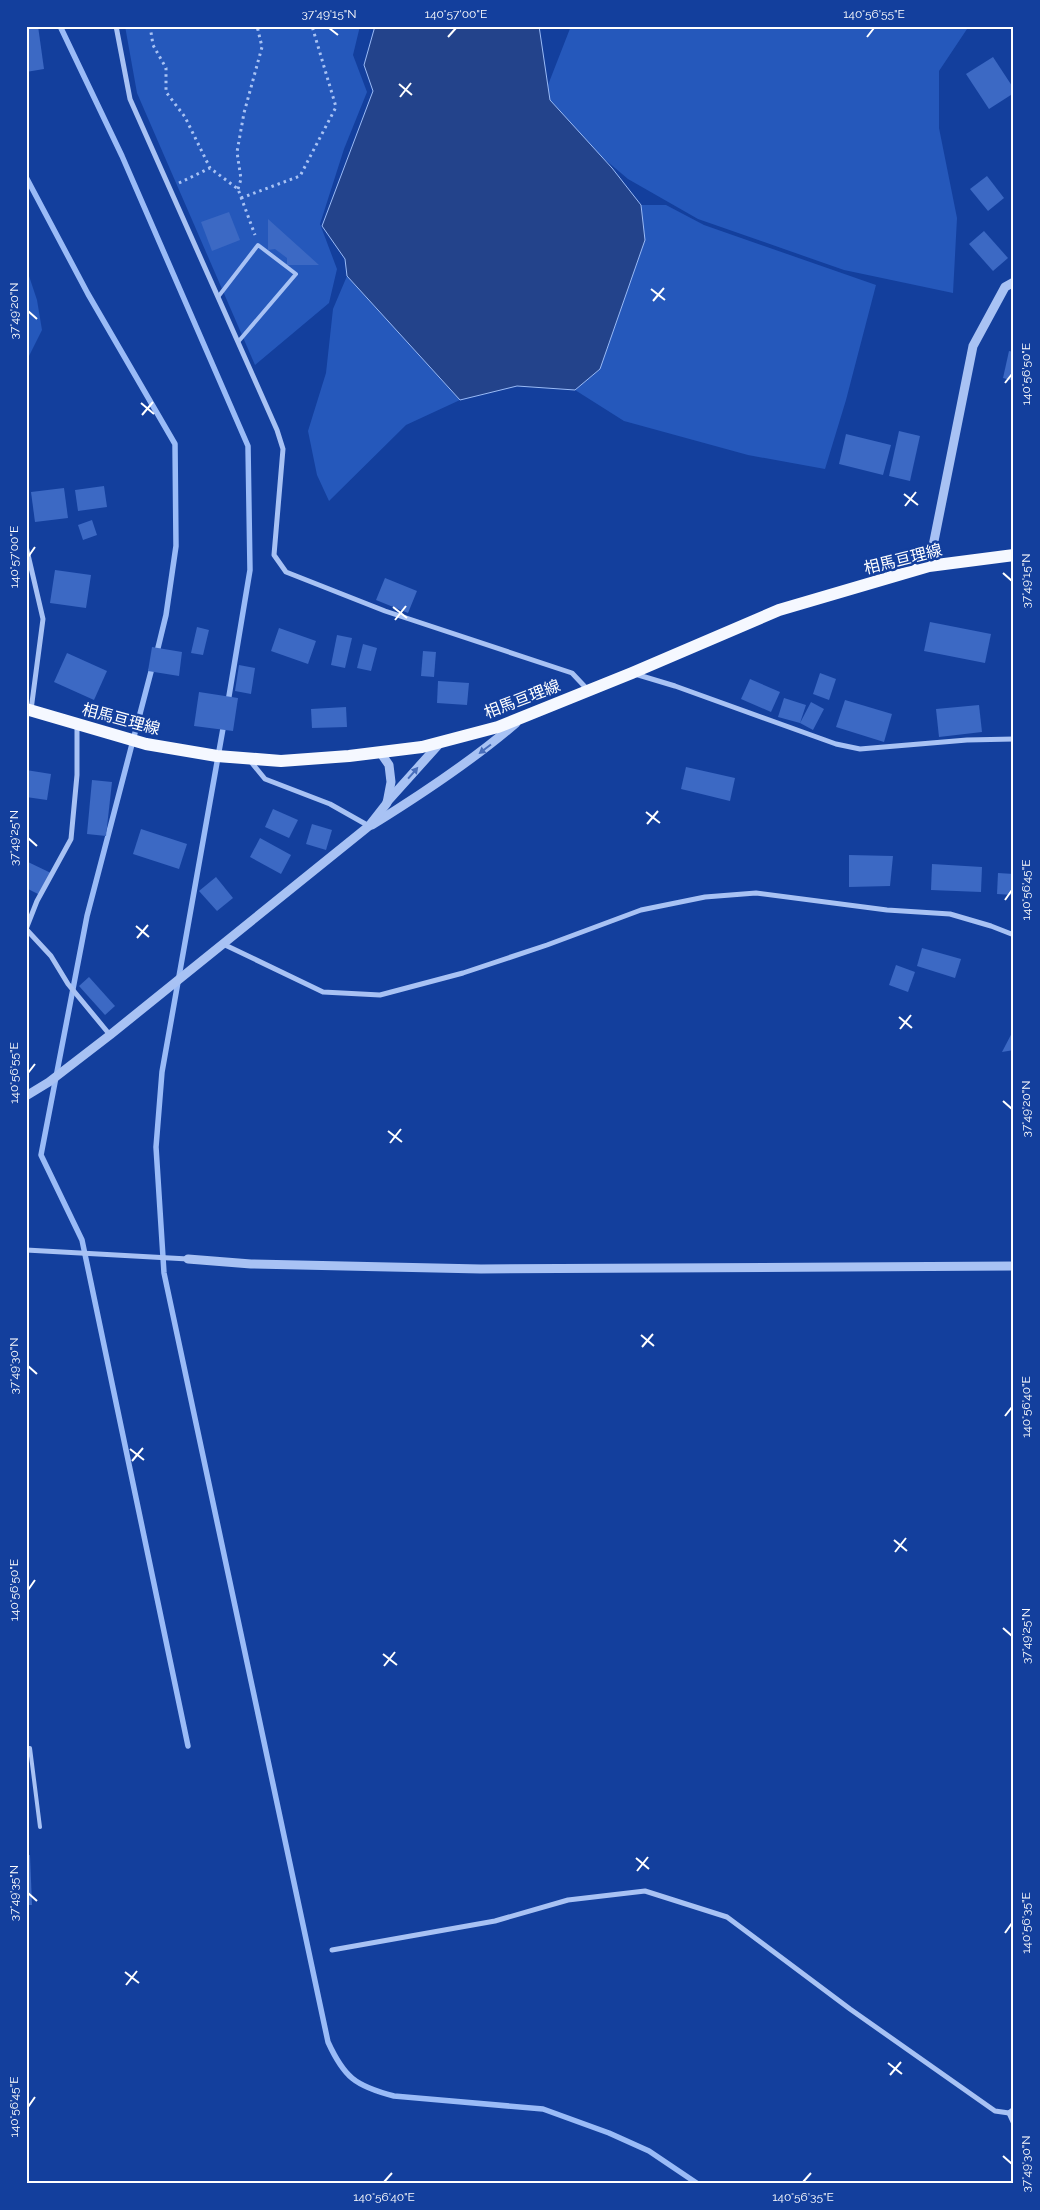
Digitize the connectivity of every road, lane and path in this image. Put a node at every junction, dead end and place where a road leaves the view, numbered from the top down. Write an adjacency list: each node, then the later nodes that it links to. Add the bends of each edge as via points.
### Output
1 (116, 26): 6 (street, via 130,99)
2 (150, 26): 5 (path, via 153,45 166,68 166,92 185,117)
3 (257, 26): 7 (path, via 262,47 237,152 241,179)
4 (312, 26): 8 (path, via 336,107 300,176)
5 (210, 168): 6 (path); 7 (path)
6 (169, 188): 11 (street)
7 (238, 189): 8 (path)
8 (241, 198): 9 (path)
9 (258, 246): 11 (lane); 12 (lane, via 296,274)
10 (1014, 282): 15 (street, via 1005,288 972,346)
11 (218, 297): 12 (street)
12 (238, 342): 17 (street, via 283,449 274,555 286,572 385,611 572,673)
13 (26, 546): 18 (street, via 43,619)
14 (1014, 555): 15 (main road, 相馬亘理線)
15 (929, 566): 16 (main road, 相馬亘理線, via 779,610)
16 (632, 673): 17 (main road, 相馬亘理線); 21 (street, via 836,744 860,749)
17 (588, 691): 19 (main road, 相馬亘理線)
18 (29, 709): 20 (main road, 相馬亘理線)
19 (522, 718): 22 (main road, 相馬亘理線); 26 (street, one-way to 26, via 487,748)
20 (77, 724): 24 (main road, 相馬亘理線, via 146,744); 27 (street, via 77,776 70,839)
21 (1014, 739)
22 (440, 743): 23 (main road, 相馬亘理線); 25 (street, one-way to 22)
23 (380, 752): 24 (main road, 相馬亘理線, via 281,761); 25 (street, via 389,765 391,782)
24 (249, 758): 26 (street, via 265,779 330,804)
25 (387, 803): 26 (street)
26 (369, 826): 29 (street)
27 (26, 929): 30 (street, via 51,956 68,984)
28 (1014, 935): 29 (street, via 950,914 887,910 756,893 705,897 641,910 463,973 380,994 323,992)
29 (222, 944): 30 (street)
30 (110, 1035): 31 (street)
31 (26, 1096)
32 (26, 1250): 33 (street)
33 (188, 1259): 34 (street, via 250,1264 481,1269)
34 (1014, 1266)
35 (26, 1748): 36 (lane, via 30,1748)
36 (40, 1827)
37 (332, 1950): 39 (street, via 495,1921 568,1900 645,1891 727,1917 994,2111)
38 (1014, 2109): 39 (street)
39 (1009, 2113): 40 (street)
40 (1014, 2124)

